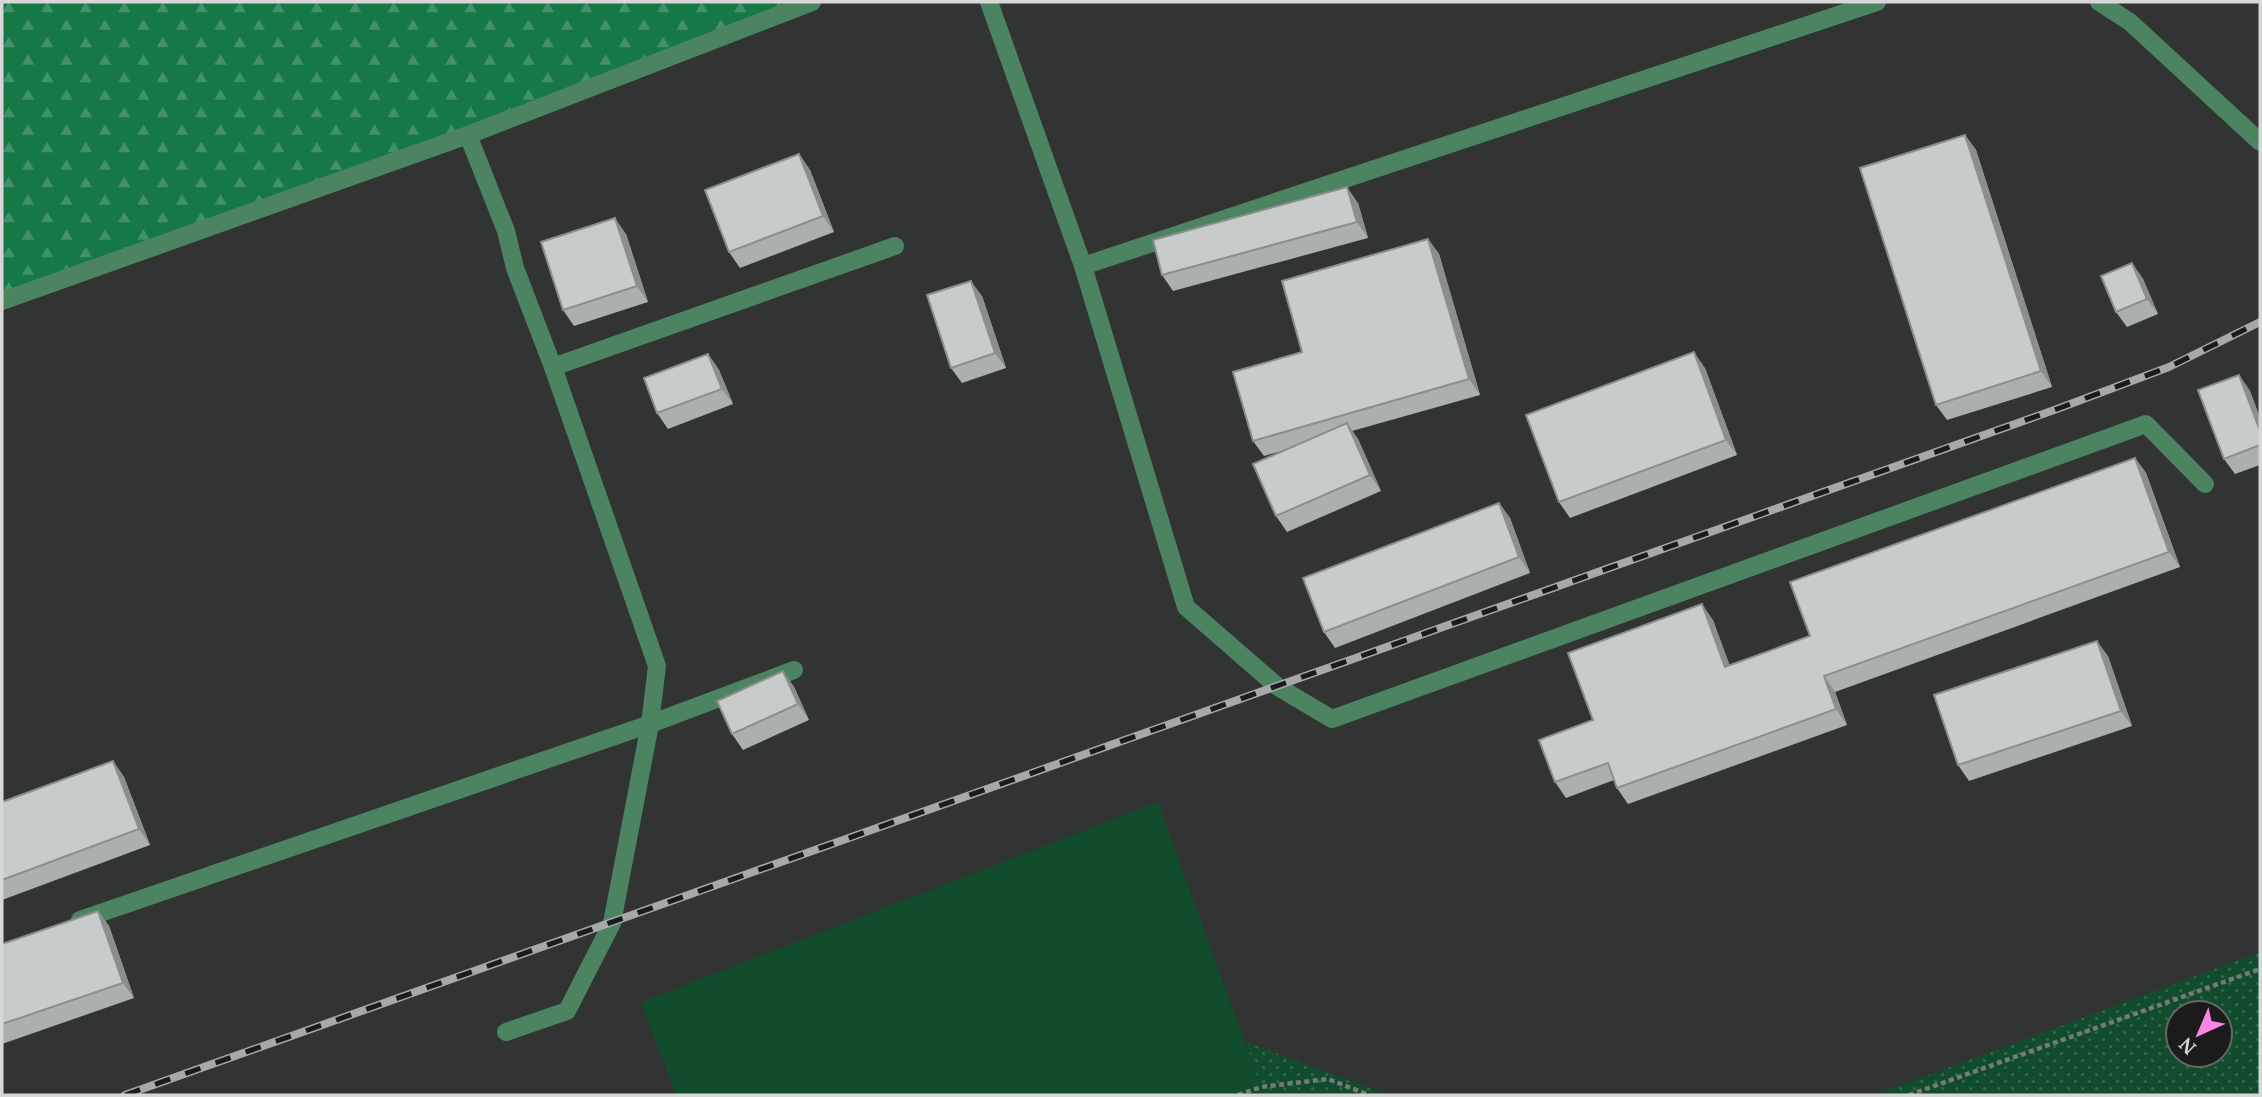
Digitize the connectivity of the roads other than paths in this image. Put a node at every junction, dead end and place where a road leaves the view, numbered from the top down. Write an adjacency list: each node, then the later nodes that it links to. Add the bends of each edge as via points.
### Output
1 (812, 2): 5 (street)
2 (989, 2): 8 (street)
3 (1877, 2): 8 (street)
4 (2099, 2): 6 (street, via 2130,22)
5 (468, 135): 9 (street); 10 (street)
6 (2260, 142)
7 (895, 246): 10 (street)
8 (1083, 266): 11 (street, via 1186,607 1279,687 1332,719 2146,424)
9 (2, 301)
10 (553, 367): 13 (street, via 657,666)
11 (2205, 484)
12 (794, 670): 13 (street)
13 (650, 724): 14 (street); 15 (street, via 612,923 567,1011)
14 (68, 925)
15 (506, 1032)

